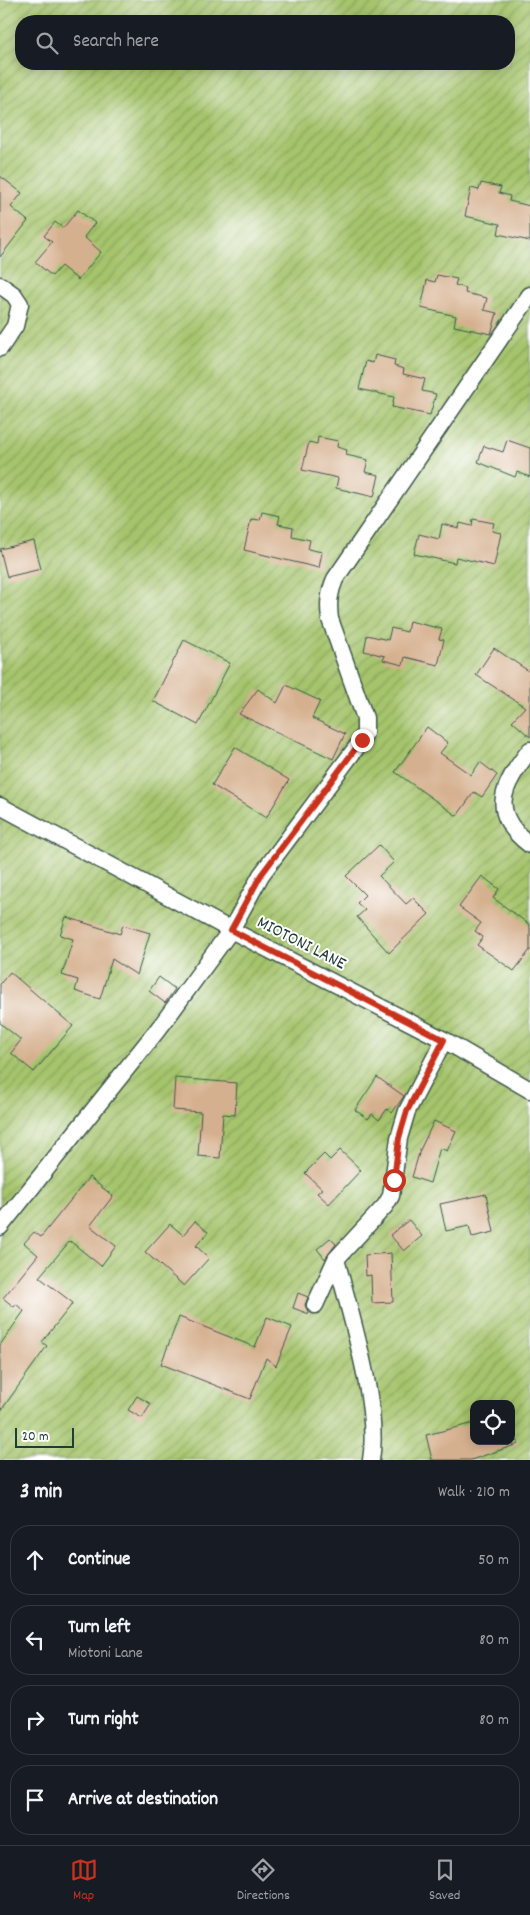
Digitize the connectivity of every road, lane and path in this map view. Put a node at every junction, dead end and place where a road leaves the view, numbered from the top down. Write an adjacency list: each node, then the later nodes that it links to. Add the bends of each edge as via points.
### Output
1 (0, 285): 3 (street, via 20,304 15,326)
2 (530, 295): 7 (street, via 335,579 328,607 330,619 365,718 365,733 254,884)
3 (0, 348)
4 (530, 750): 6 (street, via 511,775 504,810 506,819 518,836)
5 (0, 806): 7 (street, MIOTONI LANE)
6 (530, 845)
7 (231, 930): 8 (street, MIOTONI LANE); 10 (street, via 163,1023)
8 (444, 1040): 9 (street, MIOTONI LANE); 11 (street, via 407,1111 399,1138 391,1196)
9 (530, 1090)
10 (0, 1227)
11 (336, 1259): 12 (street); 13 (street, via 360,1352 370,1407)
12 (315, 1305)
13 (371, 1460)

